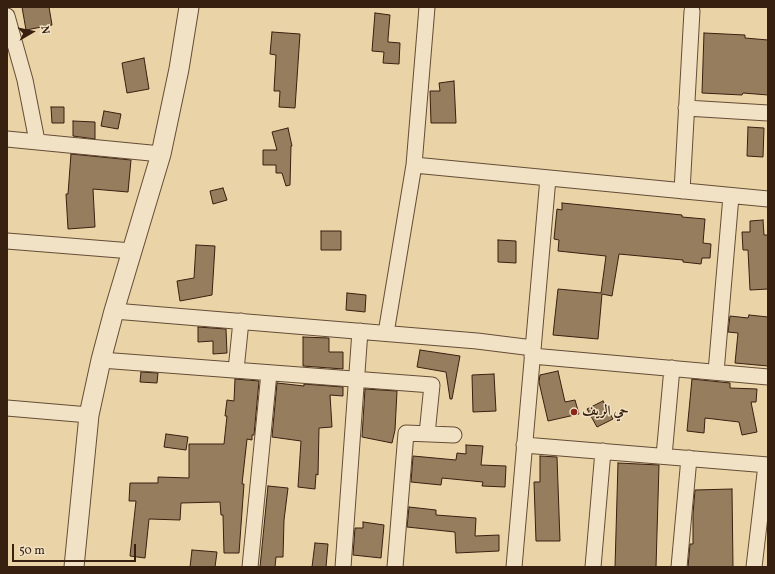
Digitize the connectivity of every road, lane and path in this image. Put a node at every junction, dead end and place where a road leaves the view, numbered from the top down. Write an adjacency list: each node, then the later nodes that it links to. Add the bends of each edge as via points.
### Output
1 (188, 7): 9 (street, via 179,69)
2 (427, 7): 10 (street)
3 (692, 11): 5 (street)
4 (7, 16): 8 (street, via 26,80)
5 (686, 108): 6 (street); 12 (street)
6 (768, 113)
7 (7, 139): 8 (street)
8 (37, 141): 9 (street)
9 (161, 154): 16 (street)
10 (414, 165): 11 (street); 20 (street)
11 (548, 178): 12 (street); 21 (street)
12 (682, 191): 13 (street)
13 (731, 196): 14 (street); 25 (street)
14 (768, 199)
15 (7, 241): 16 (street)
16 (132, 251): 17 (street)
17 (114, 311): 18 (street); 22 (street)
18 (241, 321): 19 (street); 24 (street)
19 (360, 331): 20 (street); 28 (street)
20 (386, 333): 21 (street, via 477,341)
21 (533, 352): 23 (street); 33 (street)
22 (101, 360): 24 (street); 30 (street)
23 (672, 368): 25 (street); 35 (street)
24 (236, 370): 26 (street)
25 (716, 372): 27 (street)
26 (269, 373): 28 (street); 39 (street)
27 (768, 377)
28 (357, 379): 31 (street, via 432,385); 40 (street)
29 (7, 408): 30 (street)
30 (89, 416): 38 (street)
31 (427, 434): 32 (street); 41 (street, via 406,433)
32 (454, 435)
33 (524, 445): 34 (street); 42 (street)
34 (603, 451): 35 (street); 43 (street)
35 (664, 456): 36 (street)
36 (689, 458): 37 (street); 44 (street)
37 (767, 465): 45 (street)
38 (74, 567)
39 (250, 567)
40 (343, 567)
41 (395, 567)
42 (514, 567)
43 (593, 567)
44 (679, 567)
45 (754, 567)

